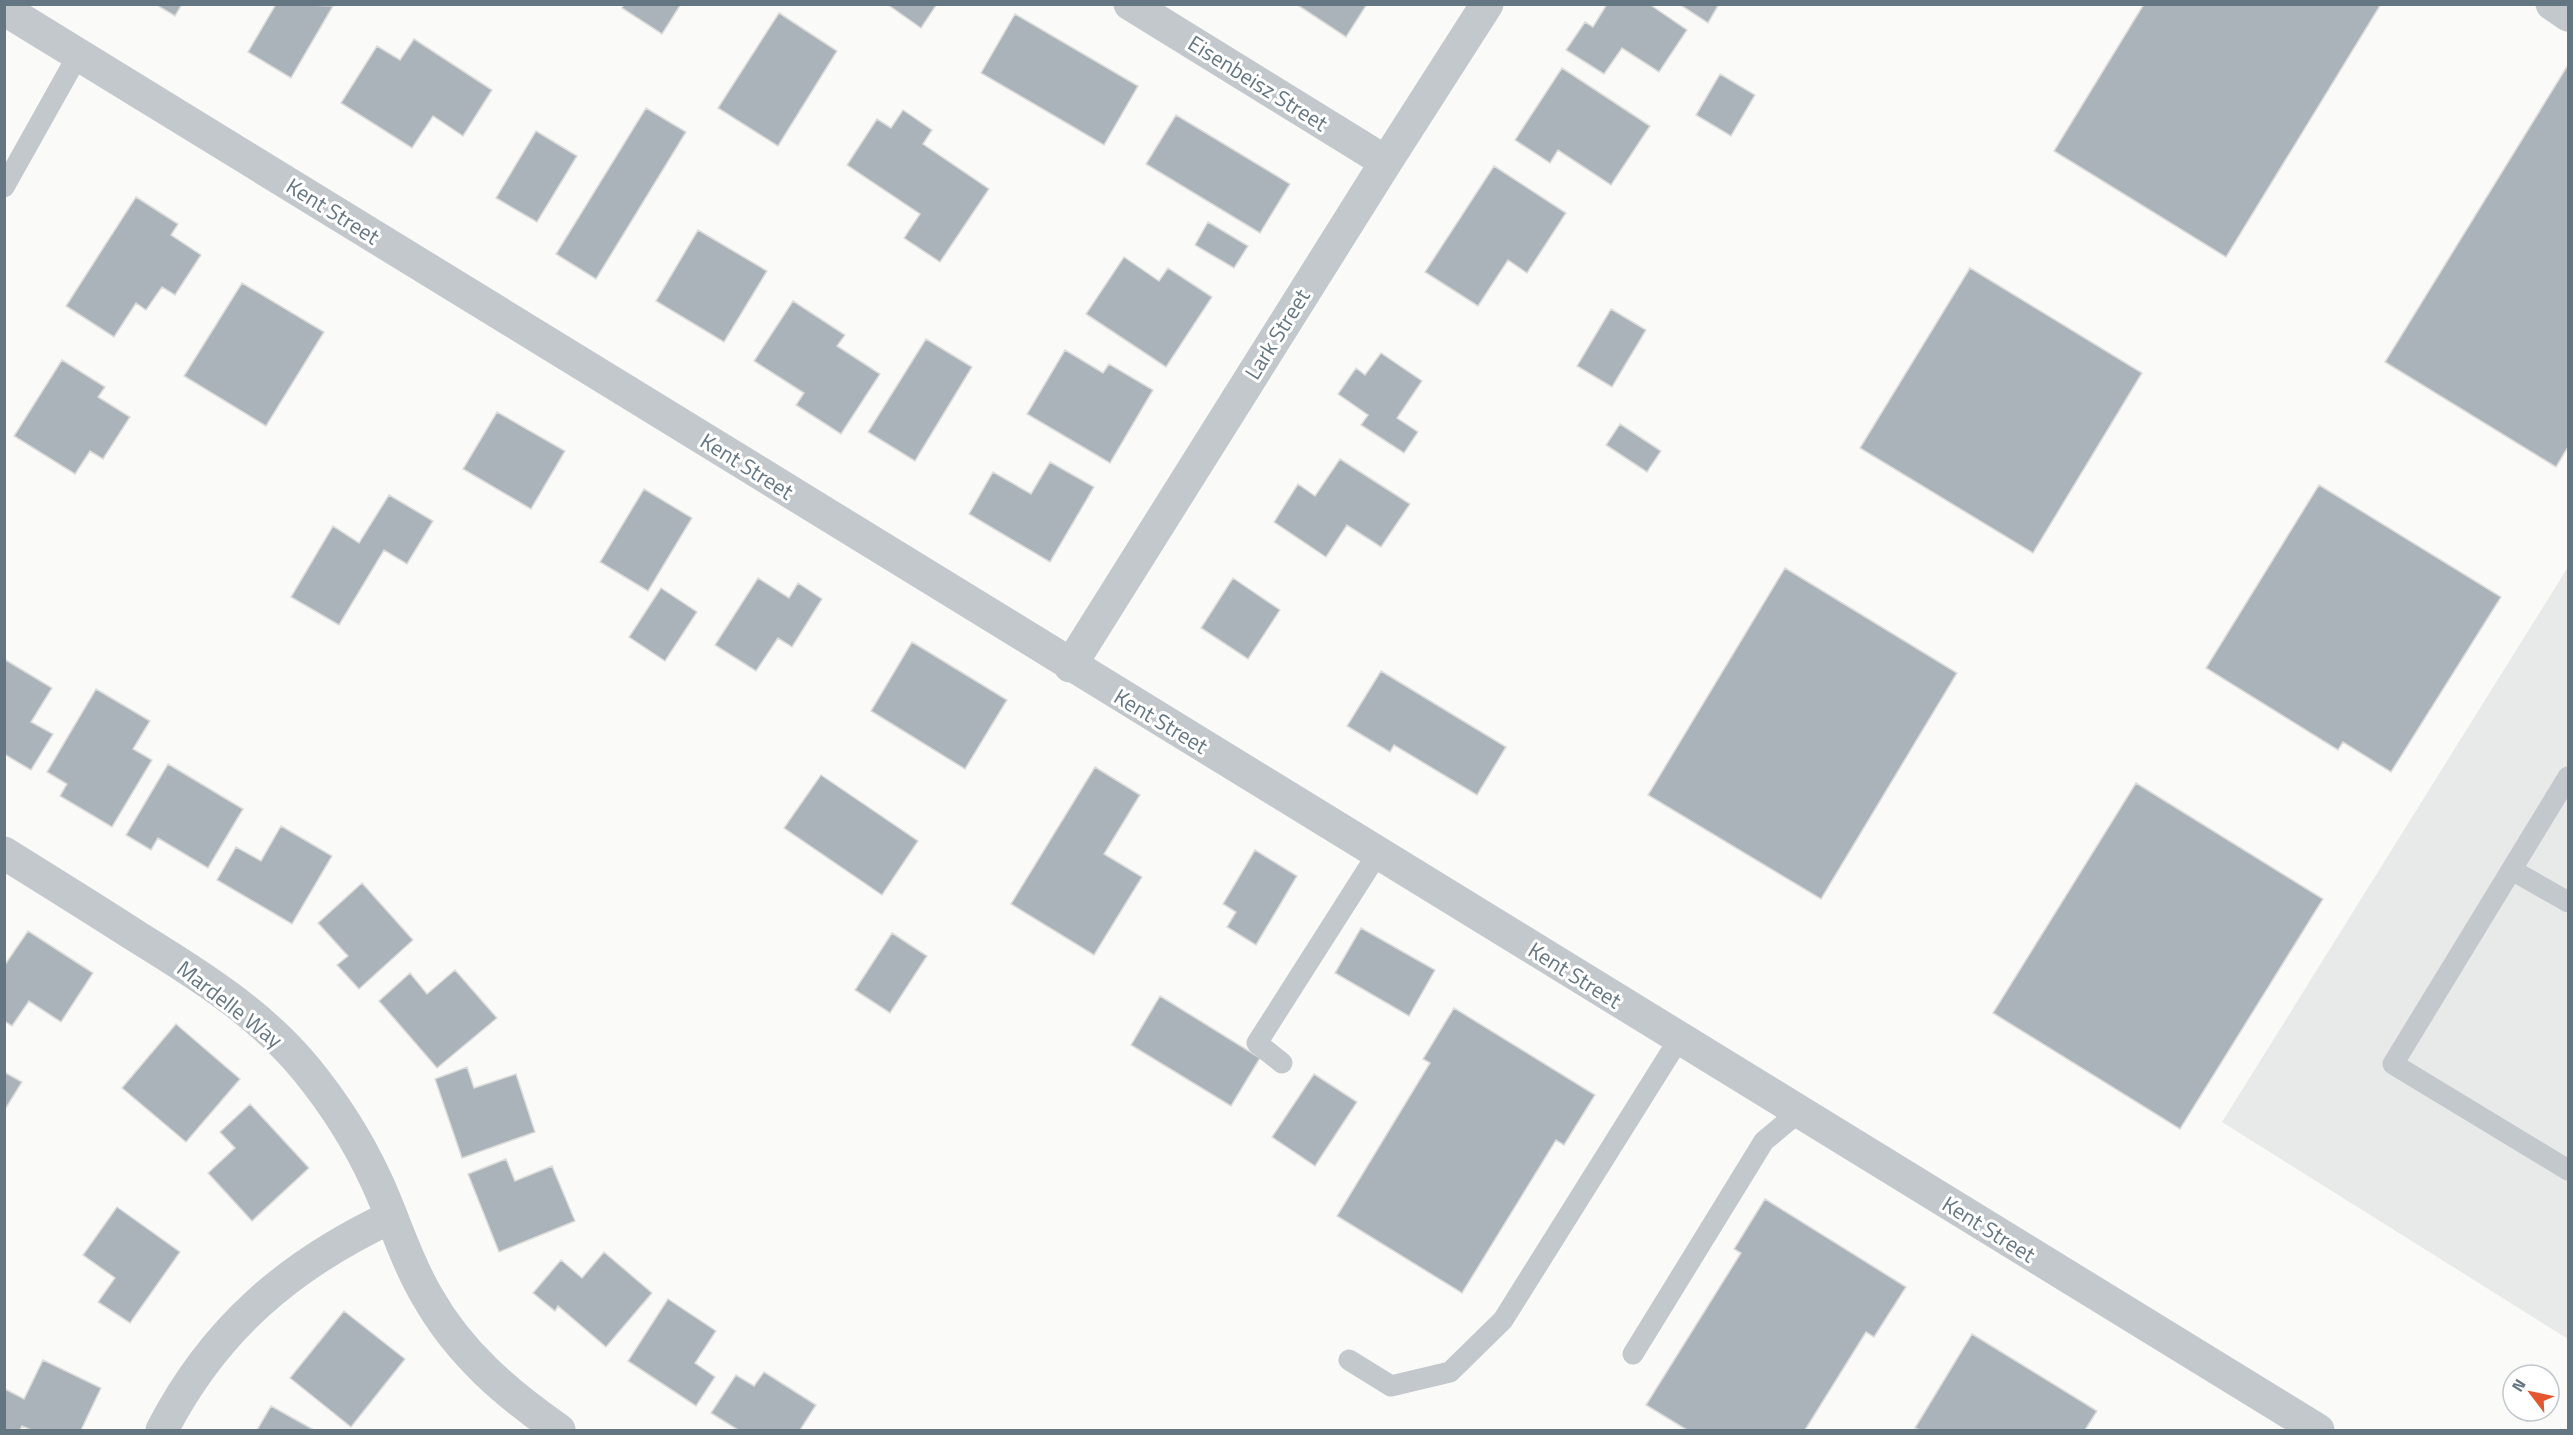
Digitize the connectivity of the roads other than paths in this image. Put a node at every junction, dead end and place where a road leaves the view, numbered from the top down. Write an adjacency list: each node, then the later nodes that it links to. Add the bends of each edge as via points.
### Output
1 (1130, 4): 7 (street, Eisenbeisz Street)
2 (1487, 4): 7 (street, Lark Street)
3 (2552, 4): 5 (street)
4 (4, 9): 6 (street, Kent Street)
5 (2568, 15)
6 (78, 55): 8 (lane); 9 (street, Kent Street)
7 (1386, 162): 9 (street, Lark Street)
8 (4, 187)
9 (1070, 666): 12 (street, Kent Street)
10 (2568, 777): 13 (lane)
11 (4, 853): 19 (street, Mardelle Way, via 197,974 270,1032 336,1108 376,1179)
12 (1378, 853): 15 (street, Kent Street); 16 (lane, via 1257,1043)
13 (2512, 870): 14 (lane); 18 (lane, via 2392,1064)
14 (2568, 902)
15 (1679, 1039): 17 (street, Kent Street); 21 (lane, via 1503,1320 1450,1372 1391,1386)
16 (1282, 1063)
17 (1798, 1112): 20 (lane, via 1764,1141); 24 (street, Kent Street)
18 (2568, 1170)
19 (391, 1217): 22 (street, via 322,1252 249,1311 190,1383); 23 (street, Mardelle Way, via 427,1298 453,1335 516,1400)
20 (1633, 1354)
21 (1349, 1360)
22 (162, 1431)
23 (559, 1431)
24 (2318, 1431)

